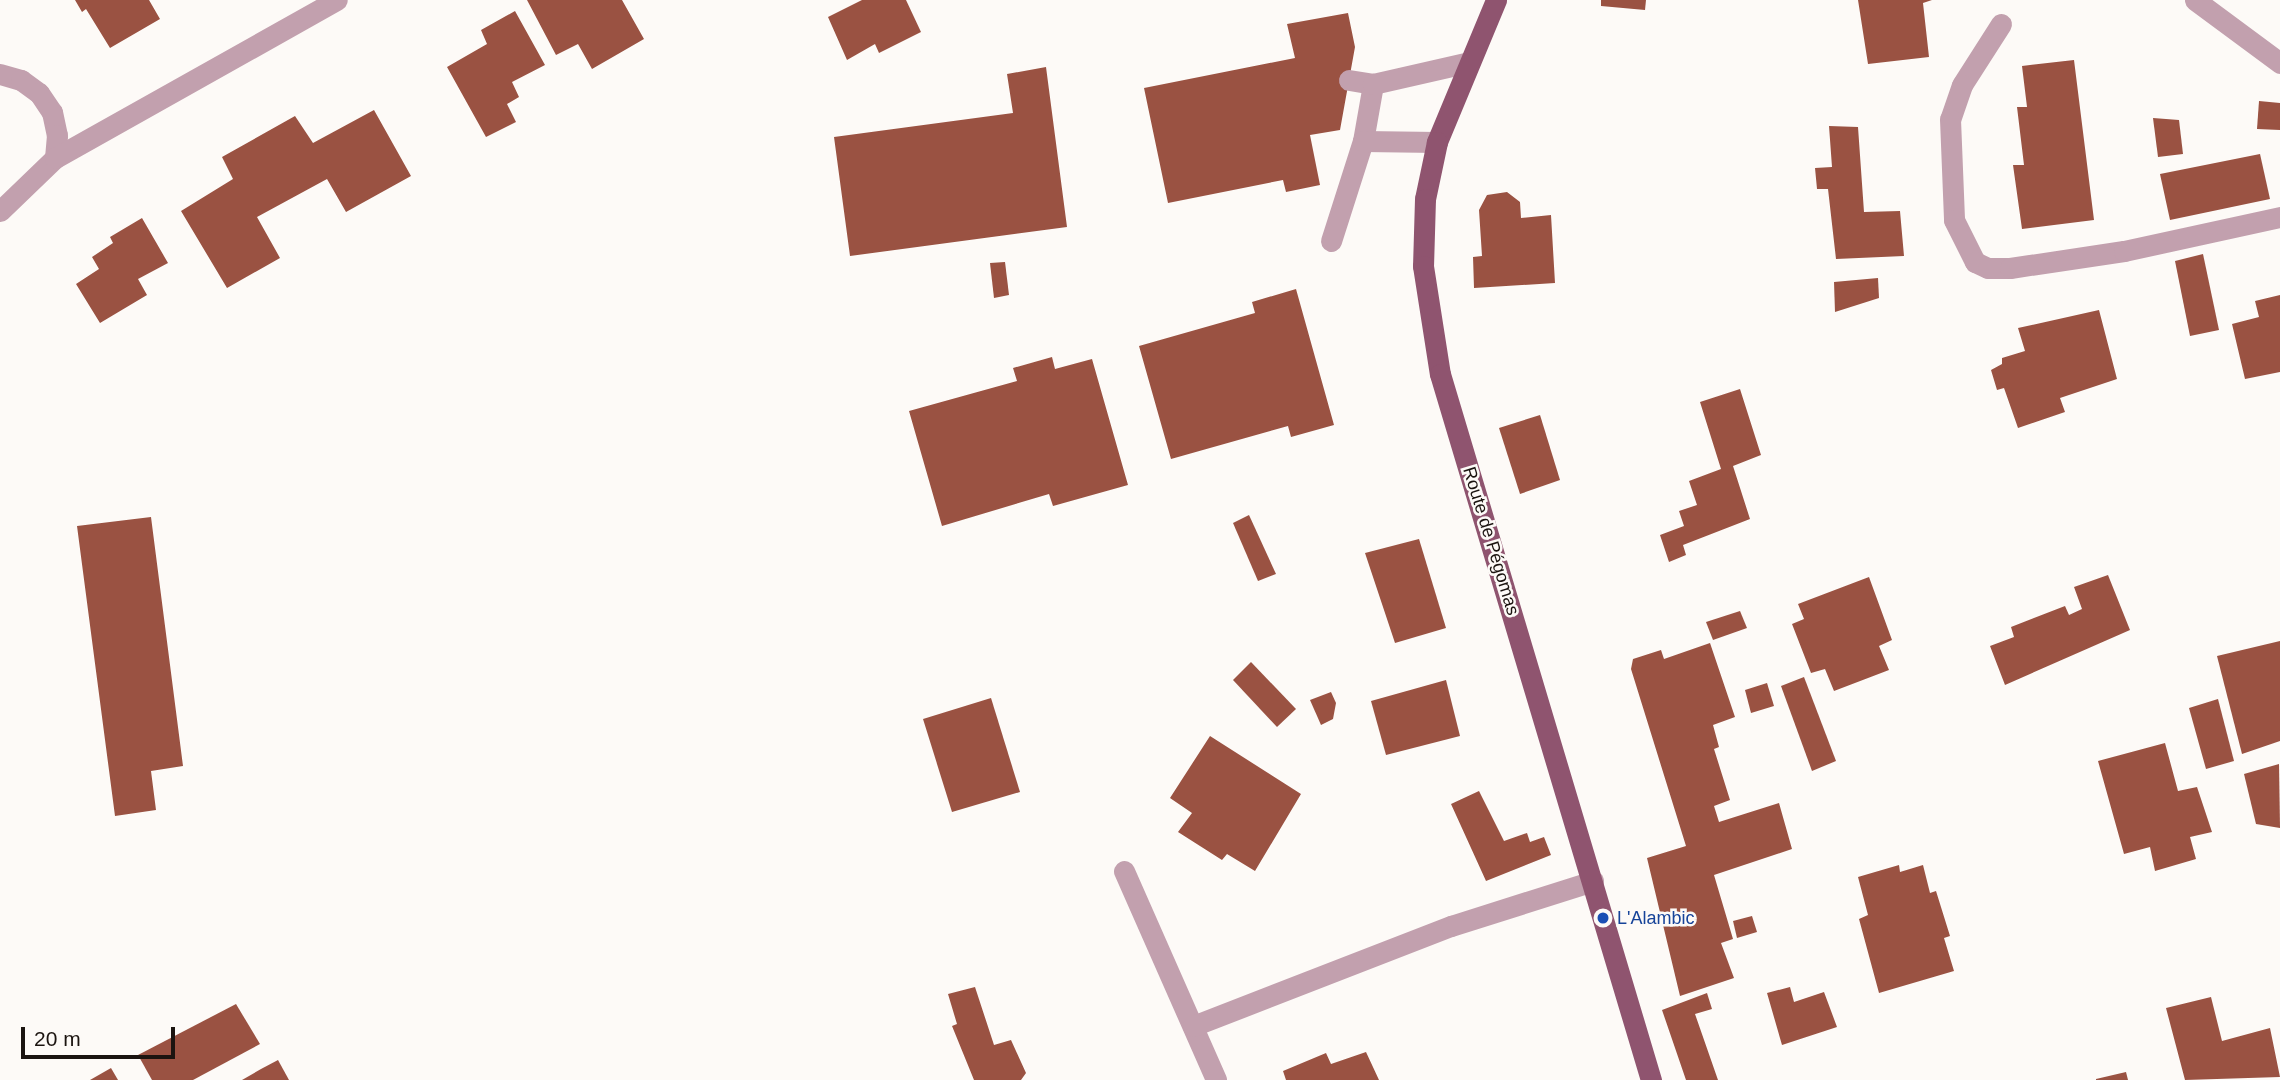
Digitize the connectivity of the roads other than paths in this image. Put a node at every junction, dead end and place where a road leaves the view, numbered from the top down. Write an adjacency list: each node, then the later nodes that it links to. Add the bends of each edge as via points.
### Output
1 (337, 0): 12 (street)
2 (1496, 0): 5 (main road, Route de Pégomas)
3 (2195, 0): 6 (street)
4 (2001, 24): 14 (street, via 1962,85 1950,119 1954,220 1975,262 1988,268 2010,268 2124,251)
5 (1470, 62): 9 (street); 11 (main road, Route de Pégomas)
6 (2280, 63)
7 (0, 74): 12 (street, via 21,80 39,93 52,112)
8 (1349, 80): 9 (street)
9 (1373, 83): 10 (street)
10 (1363, 141): 11 (street); 15 (street)
11 (1437, 142): 17 (main road, Route de Pégomas, via 1425,199 1423,266 1440,374)
12 (55, 158): 13 (street)
13 (2, 207)
14 (2280, 217)
15 (1331, 241)
16 (1124, 871): 18 (street)
17 (1593, 881): 18 (street, via 1451,926); 20 (main road, Route de Pégomas)
18 (1194, 1026): 19 (street)
19 (1216, 1080)
20 (1651, 1080)

